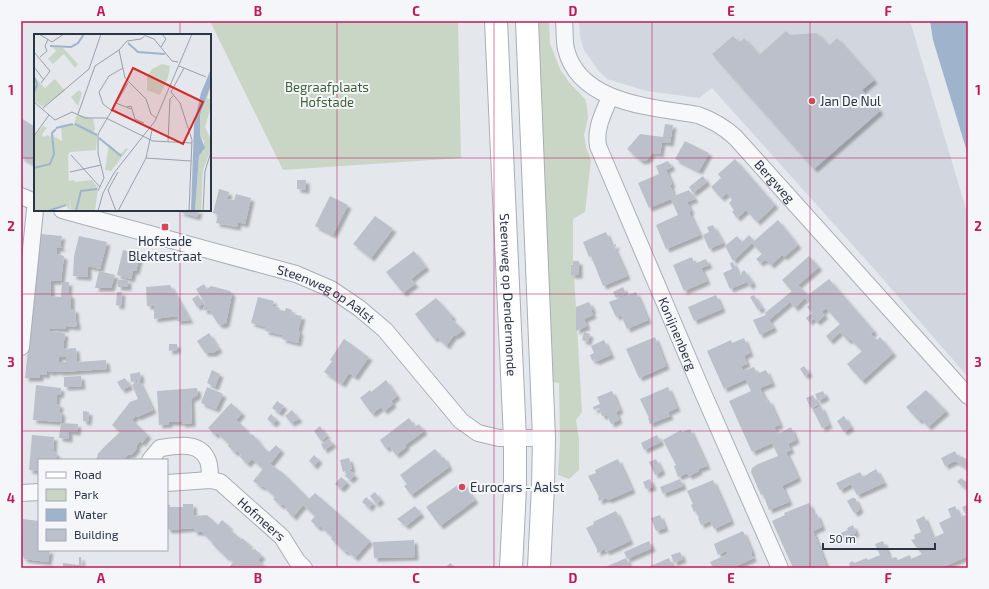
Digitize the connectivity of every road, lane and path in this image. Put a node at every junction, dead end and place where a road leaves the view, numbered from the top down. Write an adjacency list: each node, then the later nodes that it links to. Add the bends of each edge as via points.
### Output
1 (496, 21): 12 (main road, Steenweg op Dendermonde)
2 (527, 21): 11 (main road)
3 (564, 21): 4 (street, Bergweg, via 566,48 579,75)
4 (610, 97): 10 (street, Bergweg, via 698,115 716,123 735,137); 21 (street, Konijnenberg, via 601,116 596,136 598,146)
5 (21, 196): 6 (street)
6 (34, 202)
7 (36, 211): 9 (street)
8 (66, 211): 12 (street, Steenweg op Aalst, via 296,274 331,289 385,330 461,421 478,433)
9 (21, 347)
10 (968, 396)
11 (544, 438): 12 (street, Steenweg op Aalst); 20 (main road)
12 (515, 439): 19 (main road, Steenweg op Dendermonde)
13 (151, 459): 14 (street, via 160,448 191,445 202,452 208,461)
14 (210, 480): 15 (street); 18 (street, Hofmeers, via 220,482 282,538)
15 (168, 483)
16 (38, 492): 17 (street)
17 (21, 493)
18 (304, 568)
19 (510, 568)
20 (539, 568)
21 (780, 568)

